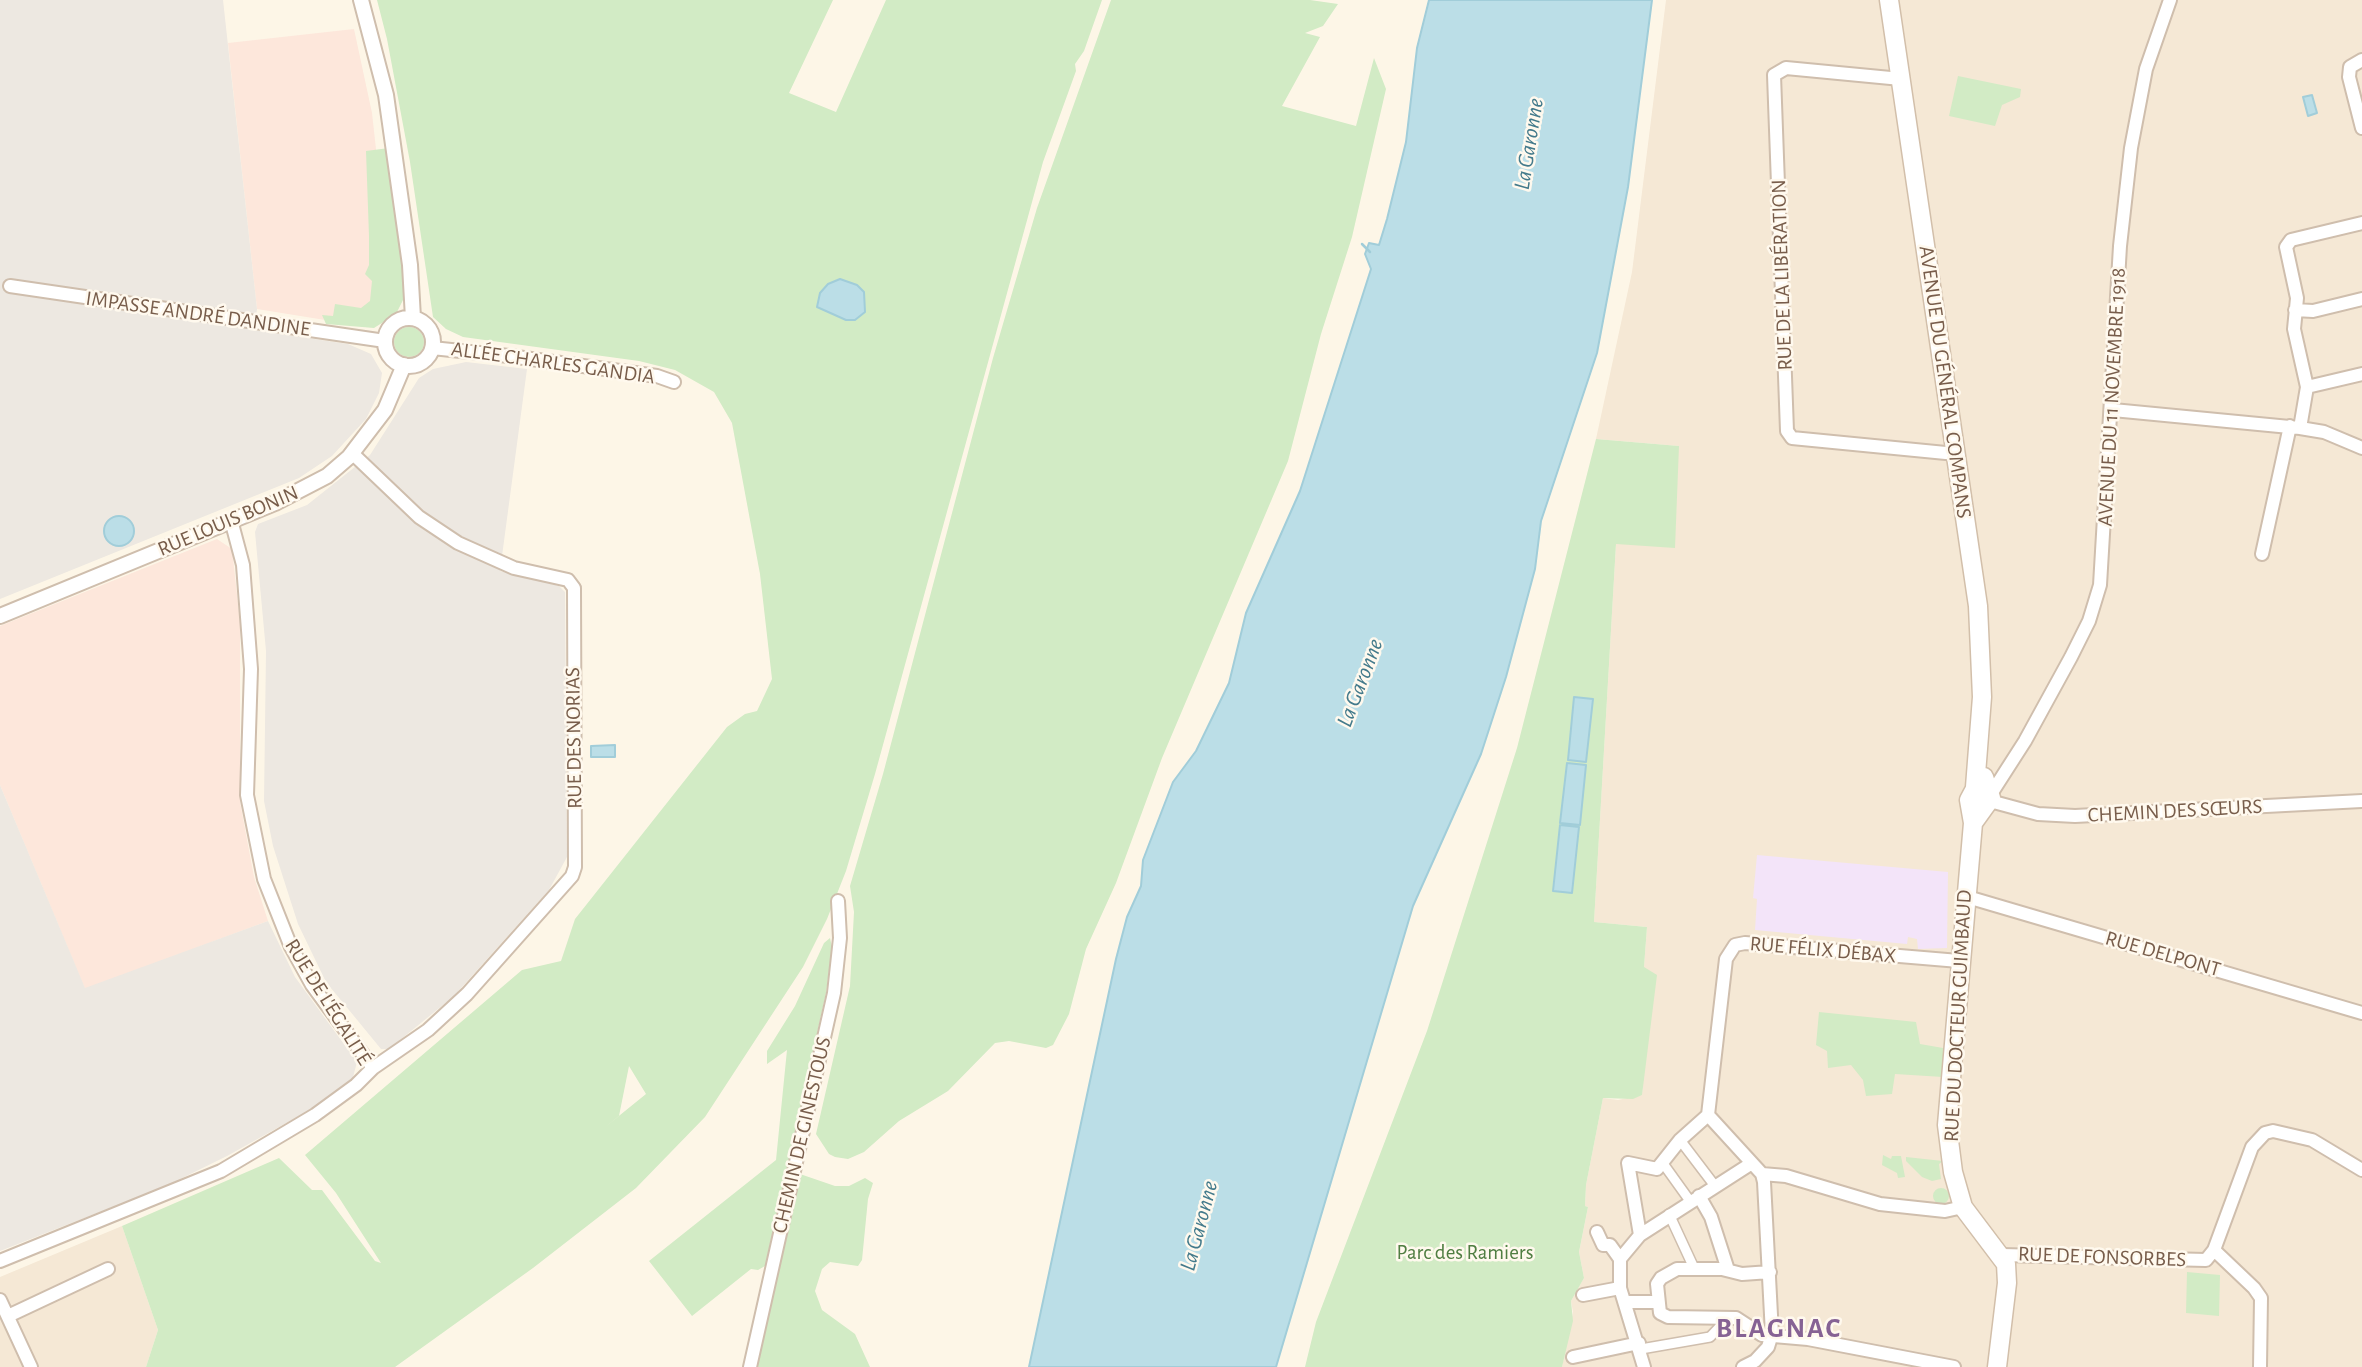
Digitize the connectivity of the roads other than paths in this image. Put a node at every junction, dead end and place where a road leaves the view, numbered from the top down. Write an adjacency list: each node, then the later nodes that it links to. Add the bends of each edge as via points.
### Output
1 (360, 0): 11 (street, via 386,95 410,265)
2 (1889, 0): 5 (main road, AVENUE DU GÉNÉRAL COMPANS)
3 (2170, 0): 18 (street, AVENUE DU 11 NOVEMBRE 1918, via 2146,69 2131,148 2120,246)
4 (2362, 60): 6 (street, via 2350,67 2349,76)
5 (1901, 79): 22 (main road, AVENUE DU GÉNÉRAL COMPANS); 22 (street, RUE DE LA LIBÉRATION, via 1786,68 1774,75 1787,431 1792,438)
6 (2362, 128)
7 (2362, 223): 10 (street, via 2288,243)
8 (10, 286): 12 (street, IMPASSE ANDRÉ DANDINE)
9 (2362, 299): 10 (street, via 2313,311)
10 (2295, 310): 17 (street, via 2294,329)
11 (412, 318): 12 (street, via 392,325); 13 (street, via 430,330)
12 (385, 341): 14 (street, via 390,357)
13 (432, 348): 14 (street, via 422,362); 16 (street, ALLÉE CHARLES GANDIA, via 657,376)
14 (404, 365): 21 (street, RUE LOUIS BONIN, via 385,411)
15 (2362, 374): 17 (street)
16 (674, 382)
17 (2308, 387): 19 (street)
18 (2113, 410): 19 (street); 26 (street, AVENUE DU 11 NOVEMBRE 1918, via 2104,550 2089,621 2025,741)
19 (2295, 427): 20 (street, via 2325,432); 24 (street)
20 (2362, 448)
21 (352, 453): 23 (street, RUE LOUIS BONIN, via 303,491); 32 (street, RUE DES NORIAS, via 419,517 458,543 514,568 568,580 574,588 572,876 467,994 428,1030)
22 (1956, 454): 26 (main road, AVENUE DU GÉNÉRAL COMPANS, via 1981,640)
23 (231, 520): 25 (street, RUE LOUIS BONIN); 32 (street, RUE DE L'ÉGALITÉ, via 243,565 250,659 247,795 264,879 306,974)
24 (2262, 554)
25 (0, 616)
26 (1983, 792): 27 (street, CHEMIN DES SŒURS, via 2038,814 2075,816); 28 (main road, RUE DU DOCTEUR GUIMBAUD)
27 (2362, 801)
28 (1964, 896): 30 (main road, RUE DU DOCTEUR GUIMBAUD); 31 (street, RUE DELPONT)
29 (838, 901): 64 (street, CHEMIN DE GINESTOUS, via 834,993)
30 (1959, 961): 33 (street, RUE FÉLIX DÉBAX, via 1745,943 1731,947); 41 (main road, RUE DU DOCTEUR GUIMBAUD, via 1947,1125)
31 (2362, 1013)
32 (373, 1068): 48 (street, RUE DE L'ÉGALITÉ, via 316,1115 221,1171)
33 (1708, 1115): 34 (street); 36 (street)
34 (1680, 1140): 35 (street); 39 (street)
35 (1662, 1162): 40 (street); 44 (street, via 1651,1170 1628,1163)
36 (1752, 1163): 38 (street); 39 (street)
37 (2362, 1170): 45 (street, RUE DE FONSORBES, via 2312,1140 2265,1133 2252,1147)
38 (1762, 1174): 41 (street, via 1786,1176 1880,1204 1945,1211); 52 (street)
39 (1715, 1186): 40 (street)
40 (1695, 1198): 42 (street); 51 (street, via 1711,1217)
41 (1963, 1207): 46 (main road)
42 (1669, 1214): 44 (street); 49 (street)
43 (1597, 1232): 47 (street, via 1603,1245 1610,1245)
44 (1640, 1235): 47 (street)
45 (2214, 1250): 46 (street, RUE DE FONSORBES, via 2206,1260); 69 (street, via 2261,1298)
46 (2002, 1255): 68 (main road, via 2007,1283)
47 (1619, 1259): 53 (street)
48 (0, 1261)
49 (1694, 1268): 51 (street); 56 (street, via 1677,1269 1661,1278)
50 (108, 1269): 58 (street)
51 (1728, 1270): 52 (street)
52 (1770, 1272): 60 (street)
53 (1620, 1287): 54 (street); 57 (street)
54 (1583, 1295)
55 (0, 1300): 58 (street)
56 (1657, 1302): 57 (street); 59 (street, via 1660,1313 1668,1317)
57 (1625, 1303): 61 (street)
58 (8, 1316): 63 (street)
59 (1730, 1317): 60 (street, via 1762,1335); 61 (street, via 1710,1337)
60 (1772, 1334): 66 (street, via 1768,1347); 67 (street)
61 (1640, 1346): 62 (street); 65 (street)
62 (1573, 1357)
63 (31, 1367)
64 (750, 1367)
65 (1644, 1367)
66 (1743, 1367)
67 (1954, 1367)
68 (1997, 1367)
69 (2260, 1367)

